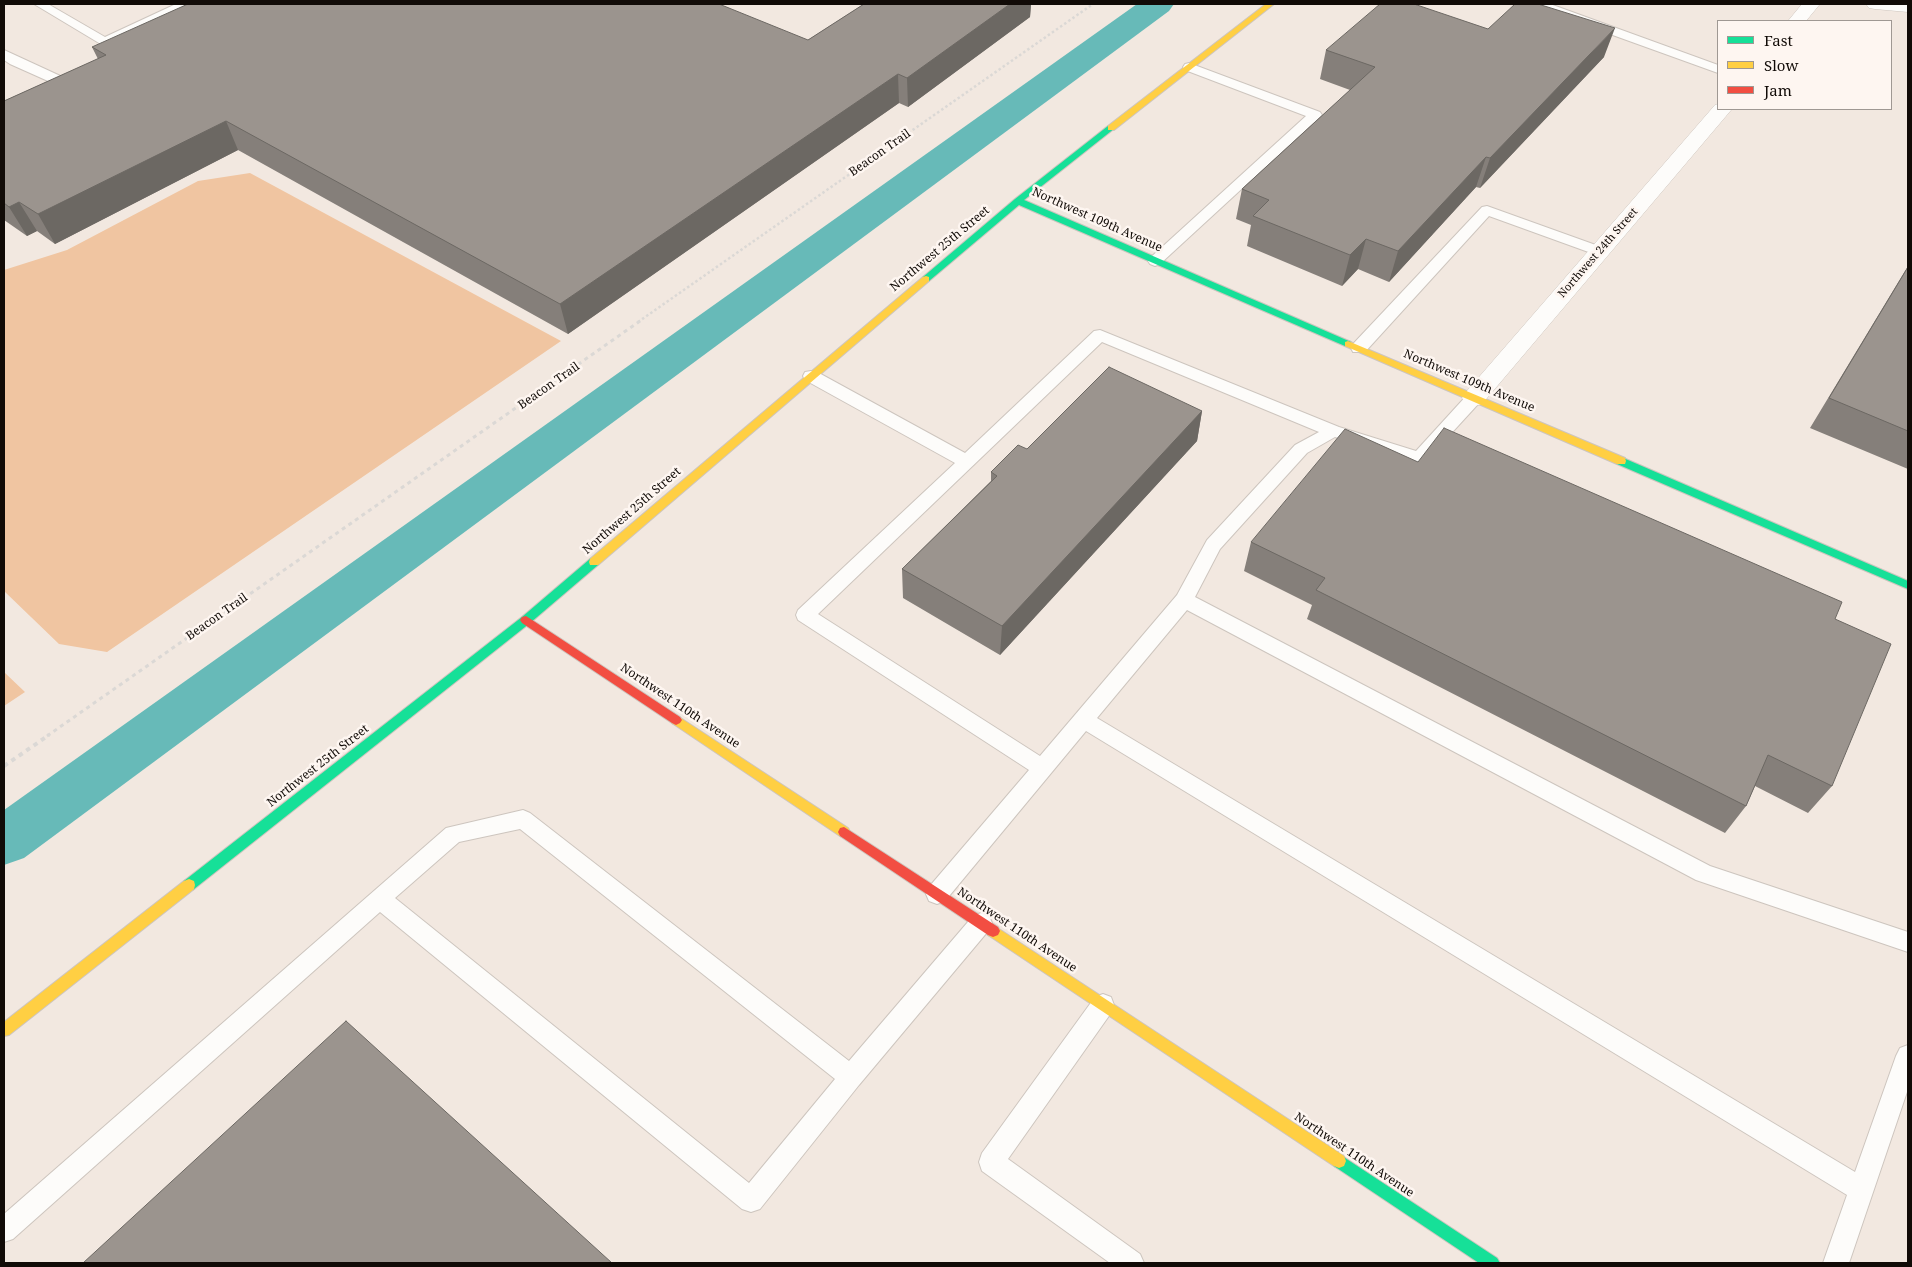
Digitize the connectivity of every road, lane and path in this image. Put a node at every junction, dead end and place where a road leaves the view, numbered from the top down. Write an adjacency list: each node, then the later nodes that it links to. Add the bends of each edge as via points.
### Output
1 (40, 4): 2 (lane, via 104,42)
2 (185, 4)
3 (1093, 4): 27 (path, Beacon Trail)
4 (1270, 4): 11 (street, Northwest 25th Street)
5 (1539, 4): 12 (lane)
6 (1811, 4): 9 (street)
7 (1875, 4): 8 (street)
8 (1908, 8)
9 (1798, 20)
10 (7, 60): 13 (lane, via 64,83 57,99)
11 (1189, 67): 15 (street, Northwest 25th Street); 17 (lane, via 1315,115)
12 (1717, 69)
13 (48, 103)
14 (1721, 110): 16 (street, Northwest 24th Street)
15 (1018, 201): 17 (street, Northwest 109th Avenue); 19 (street, Northwest 25th Street)
16 (1599, 251): 18 (lane, via 1487,210); 20 (street, Northwest 24th Street)
17 (1155, 261): 18 (street, Northwest 109th Avenue)
18 (1359, 348): 20 (street, Northwest 109th Avenue)
19 (811, 376): 22 (lane); 25 (street, Northwest 25th Street)
20 (1474, 398): 21 (lane, via 1419,458); 23 (street, Northwest 109th Avenue)
21 (1333, 431): 22 (lane, via 1100,335); 24 (lane, via 1301,449 1212,545)
22 (967, 462): 28 (lane, via 805,615)
23 (1908, 585)
24 (1184, 600): 26 (lane); 32 (lane, via 1704,873)
25 (526, 620): 29 (street, Northwest 110th Avenue); 34 (street, Northwest 25th Street)
26 (1084, 720): 28 (lane); 37 (lane)
27 (4, 766)
28 (1042, 768): 29 (lane)
29 (937, 894): 31 (street, Northwest 110th Avenue)
30 (379, 898): 36 (lane, via 453,834 523,819); 36 (lane, via 751,1200); 38 (lane)
31 (981, 923): 33 (street, Northwest 110th Avenue); 36 (lane)
32 (1908, 942)
33 (1103, 1005): 39 (lane, via 991,1162); 40 (street, Northwest 110th Avenue)
34 (4, 1030)
35 (1908, 1056): 37 (lane)
36 (851, 1077)
37 (1862, 1190): 41 (lane)
38 (4, 1230)
39 (1130, 1263)
40 (1492, 1263)
41 (1836, 1263)

